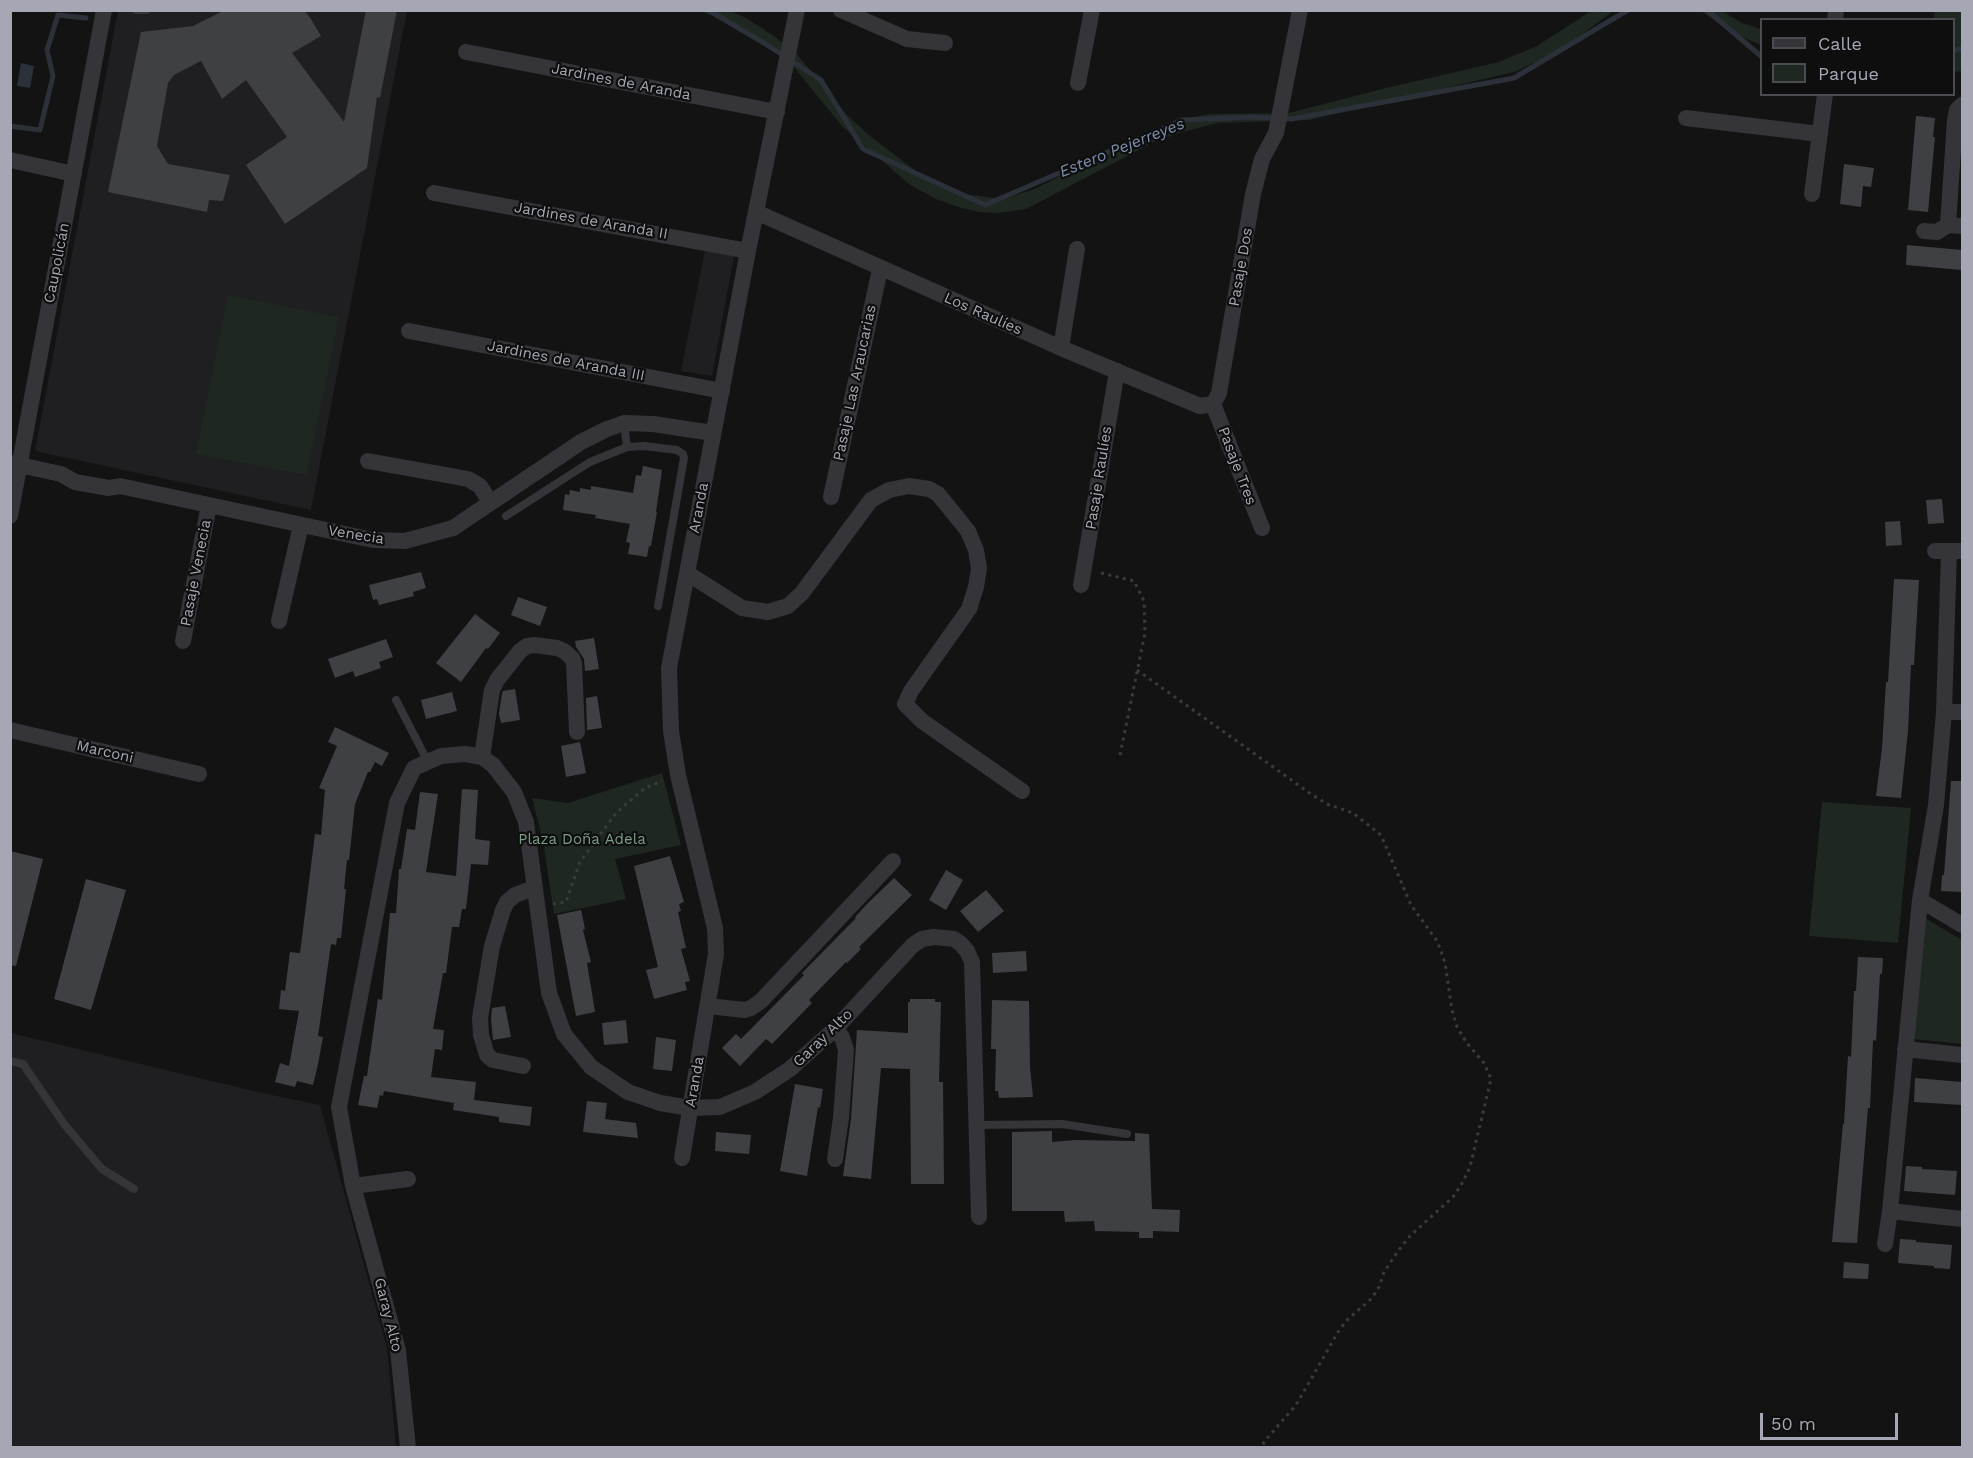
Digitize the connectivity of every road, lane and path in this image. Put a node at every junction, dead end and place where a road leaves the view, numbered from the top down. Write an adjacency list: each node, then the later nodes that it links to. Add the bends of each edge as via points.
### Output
1 (104, 10): 17 (street, Caupolicán)
2 (136, 10): 3 (lane)
3 (147, 10)
4 (797, 10): 13 (street, Aranda)
5 (841, 10): 8 (street, via 907,39)
6 (1092, 10): 10 (street)
7 (1300, 10): 30 (street, Pasaje Dos, via 1276,133 1262,159 1253,194 1219,393)
8 (945, 43)
9 (466, 52): 13 (street, Jardines de Aranda)
10 (1078, 83)
11 (1825, 96): 15 (street)
12 (1962, 105): 21 (street, via 1955,120)
13 (777, 112): 20 (street, Aranda)
14 (1686, 118): 15 (street)
15 (1820, 134): 19 (street)
16 (10, 160): 17 (street)
17 (74, 174): 35 (street, Caupolicán)
18 (434, 193): 24 (street, Jardines de Aranda II)
19 (1812, 194)
20 (756, 213): 24 (street, Aranda); 25 (street, Los Raulíes)
21 (1955, 226): 22 (street, via 1937,232)
22 (1924, 231)
23 (1077, 249): 27 (street)
24 (748, 251): 29 (street, Aranda)
25 (880, 268): 27 (street, Los Raulíes); 36 (street, Pasaje Las Araucarias)
26 (409, 331): 29 (street, Jardines de Aranda III)
27 (1061, 348): 28 (street, Los Raulíes)
28 (1117, 371): 30 (street, Los Raulíes, via 1200,406); 45 (street, Pasaje Raulíes)
29 (722, 391): 32 (street, Aranda)
30 (1213, 404): 42 (street, Pasaje Tres)
31 (624, 423): 32 (street, Venecia); 33 (lane); 37 (street, Venecia, via 581,442)
32 (713, 433): 44 (street, Aranda)
33 (627, 447): 40 (lane, via 590,462); 46 (lane, via 677,450 684,458)
34 (368, 461): 37 (street, via 468,478 480,486)
35 (15, 464): 38 (street, Venecia, via 61,474 75,482 108,488 120,486); 39 (street, Caupolicán)
36 (831, 497)
37 (490, 502): 41 (street, Venecia, via 453,528 405,541 373,540)
38 (209, 505): 41 (street, Venecia); 48 (street, Pasaje Venecia)
39 (10, 516)
40 (506, 516)
41 (301, 525): 47 (street)
42 (1262, 528)
43 (1949, 551): 51 (street)
44 (687, 573): 60 (street, via 742,608 768,612 788,606 802,593 871,500 889,490 909,486 938,494 968,531 979,568 969,609 905,704 922,721); 66 (street, Aranda, via 669,668 669,700 678,775 715,928)
45 (1083, 577): 49 (path, via 1134,580 1144,602 1145,633)
46 (658, 606)
47 (279, 621)
48 (183, 641)
49 (1137, 670): 55 (path); 85 (path, via 1311,794 1353,813 1381,835 1411,904 1440,948 1457,1027 1491,1079 1470,1167 1454,1197 1398,1251 1371,1299 1342,1326 1296,1405)
50 (396, 700): 57 (lane)
51 (1944, 712): 52 (street); 63 (street, via 1936,805)
52 (1962, 712)
53 (10, 730): 58 (street, Marconi)
54 (577, 732): 56 (street, via 572,658 557,648 527,646 492,690)
55 (1120, 755)
56 (482, 757): 57 (street, Garay Alto, via 441,756); 62 (street, Garay Alto, via 513,792 526,822)
57 (428, 762): 78 (street, Garay Alto, via 414,768 397,803 339,1107)
58 (199, 774)
59 (645, 788): 64 (path, via 616,813 580,862)
60 (1022, 791)
61 (893, 861): 66 (street, via 761,1001 744,1010)
62 (534, 888): 71 (street, via 515,895 503,910 492,946 480,1018 487,1055 493,1060); 72 (street, Garay Alto, via 549,993 564,1034 591,1067 628,1092)
63 (1920, 900): 65 (street); 68 (street)
64 (566, 902)
65 (1962, 925)
66 (709, 1006): 72 (street, Aranda)
67 (835, 1029): 72 (street, Garay Alto, via 790,1069 755,1092 720,1107); 73 (street, Garay Alto, via 905,952 922,939 954,939 972,962); 76 (street, via 846,1050)
68 (1905, 1049): 69 (street); 80 (street)
69 (1962, 1055)
70 (10, 1061): 79 (lane, via 23,1064 64,1124 102,1169)
71 (523, 1066)
72 (690, 1108): 75 (street, Aranda)
73 (976, 1125): 74 (lane, via 1062,1124); 81 (street, Garay Alto)
74 (1127, 1134)
75 (682, 1158)
76 (835, 1159)
77 (408, 1179): 78 (street)
78 (352, 1186): 84 (street, Garay Alto, via 398,1350)
79 (134, 1189)
80 (1890, 1211): 82 (street); 83 (street)
81 (979, 1217)
82 (1962, 1219)
83 (1885, 1244)
84 (408, 1448)
85 (1262, 1448)

